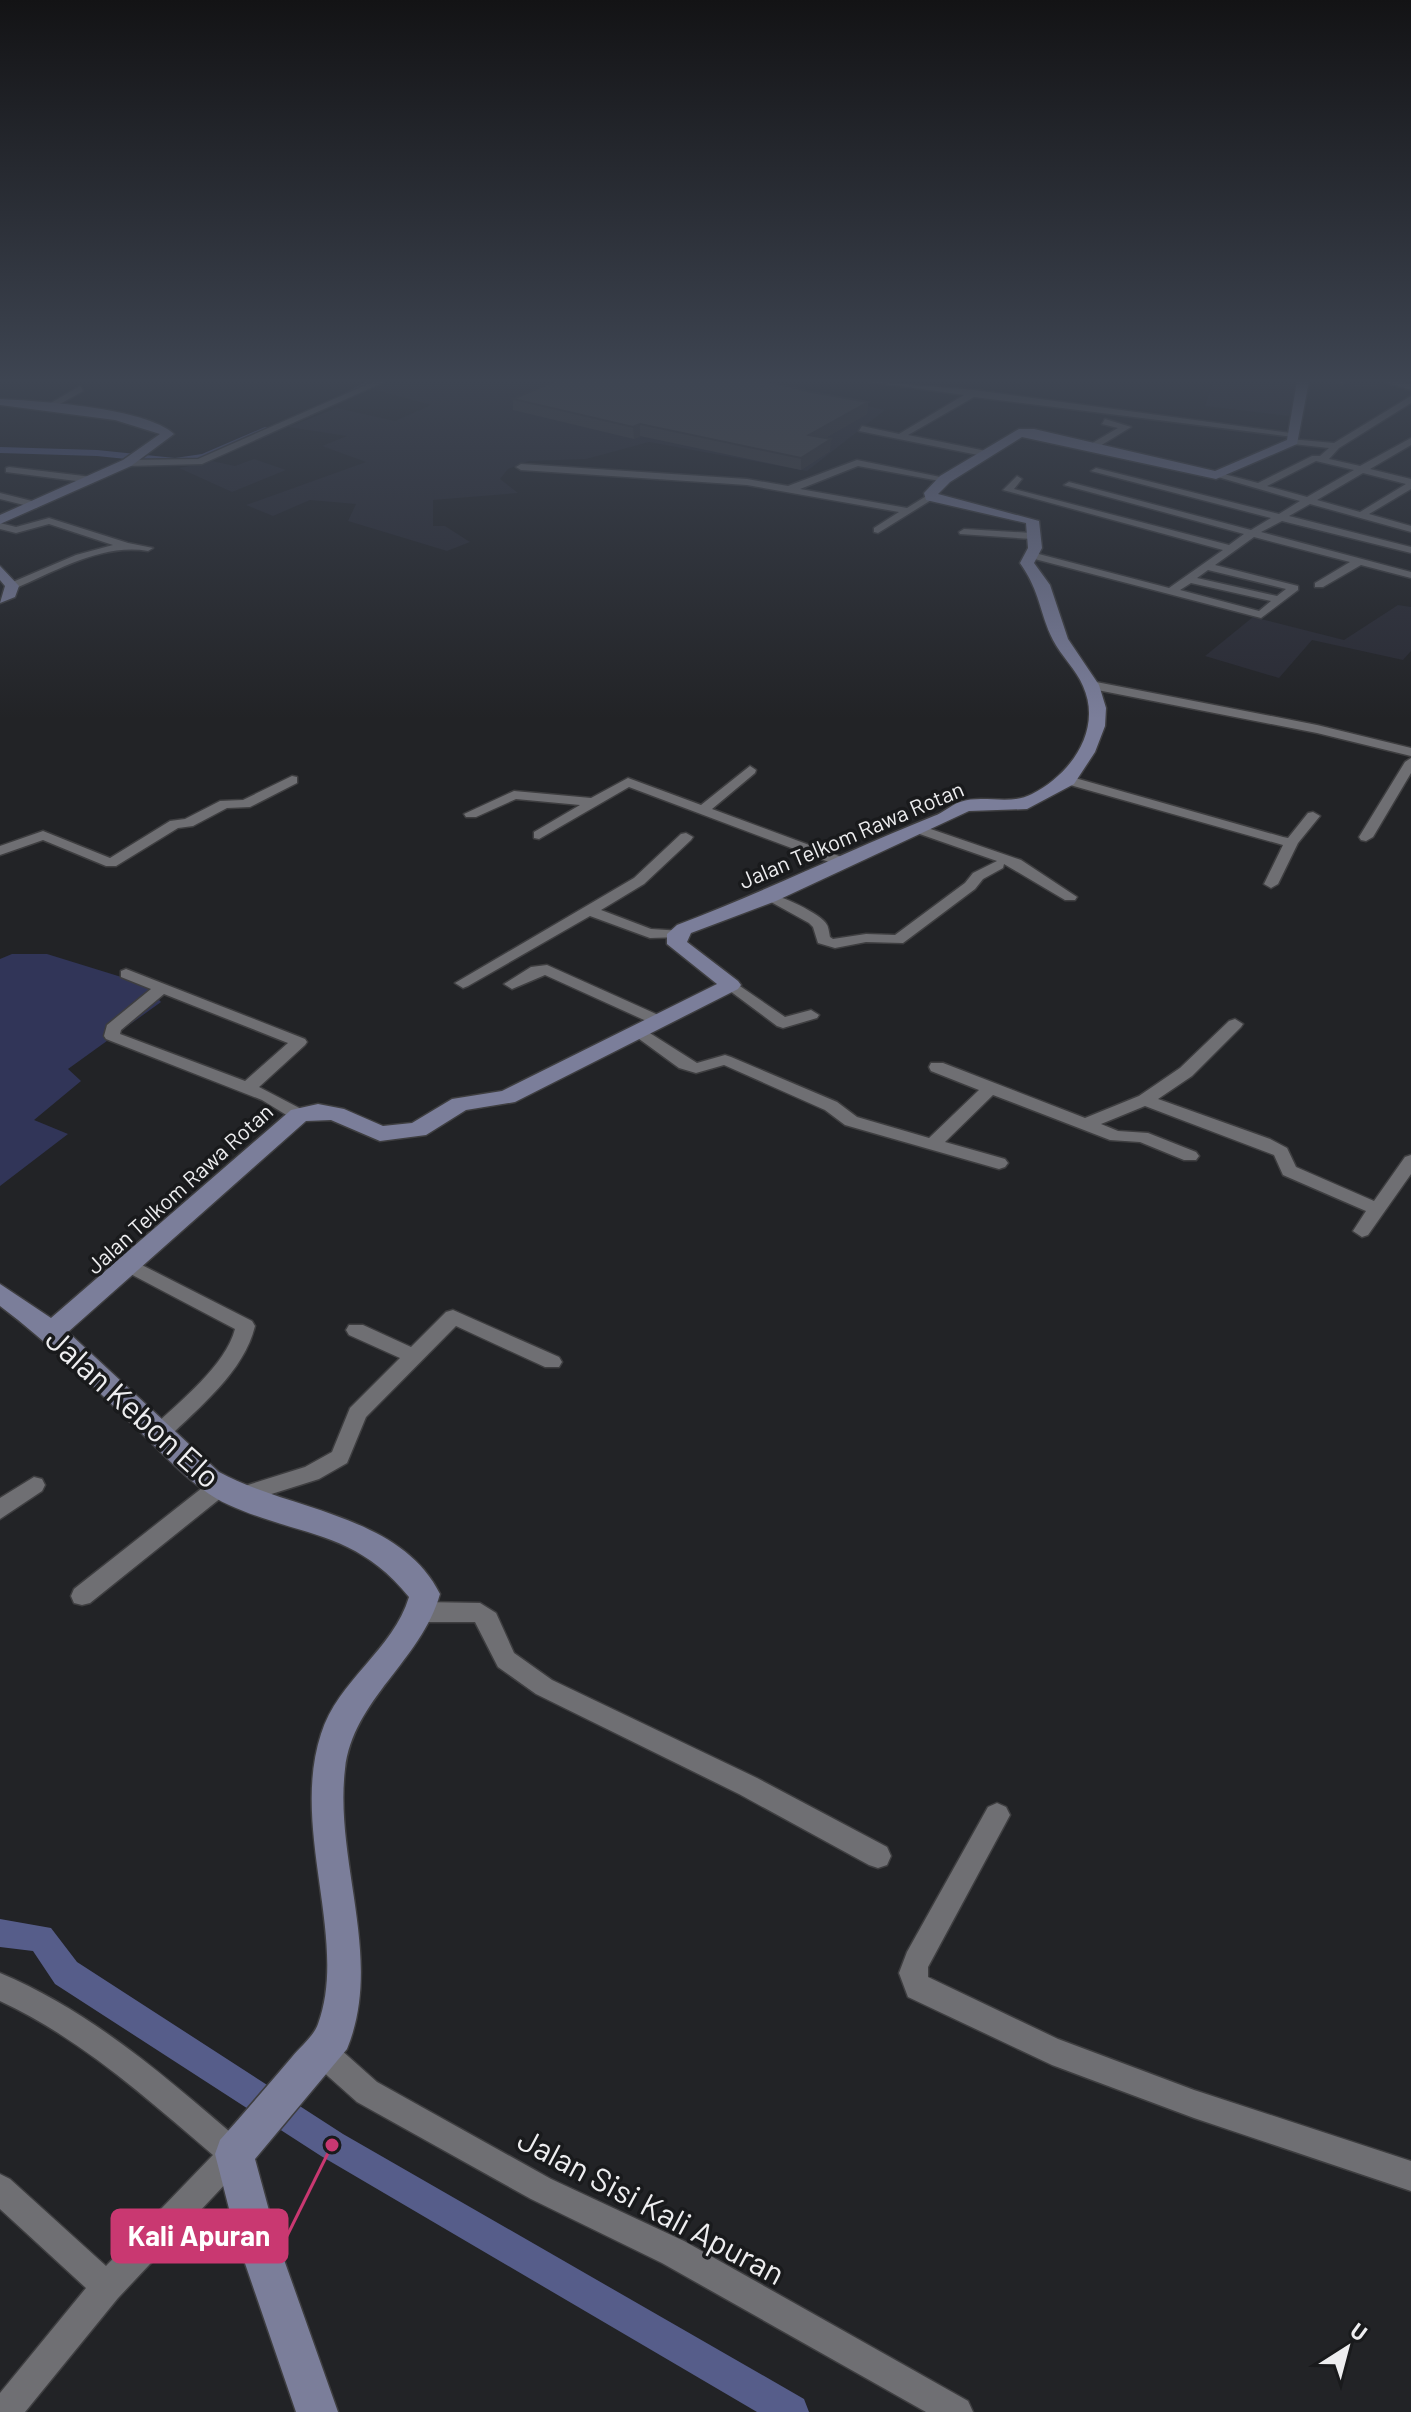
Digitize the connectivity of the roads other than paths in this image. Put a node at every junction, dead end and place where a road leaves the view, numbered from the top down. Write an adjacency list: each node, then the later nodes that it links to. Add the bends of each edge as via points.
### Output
1 (62, 494): 13 (street)
2 (808, 494): 14 (street)
3 (932, 494): 11 (street)
4 (1021, 494): 25 (street)
5 (1102, 494): 21 (street)
6 (1187, 494): 16 (street)
7 (1286, 494): 12 (street)
8 (1320, 494): 12 (street)
9 (1402, 494): 15 (street)
10 (0, 496): 13 (street)
11 (931, 497): 14 (street); 23 (street, Jalan Telkom Rawa Rotan, via 1028,519 1033,523)
12 (1309, 500): 15 (street); 16 (street)
13 (36, 505): 17 (street)
14 (908, 511): 19 (street)
15 (1361, 515): 18 (street)
16 (1282, 517): 21 (street); 26 (street)
17 (0, 523): 22 (street, via 16,530 49,521)
18 (1411, 529)
19 (878, 530)
20 (964, 532): 23 (street)
21 (1253, 533): 25 (street); 27 (street)
22 (124, 545): 24 (street); 33 (street)
23 (1032, 545): 34 (street); 37 (street, Jalan Telkom Rawa Rotan, via 1027,563 1043,585 1060,639)
24 (148, 548)
25 (1231, 549): 28 (street)
26 (1411, 550)
27 (1360, 561): 30 (street); 32 (street)
28 (1205, 566): 31 (street); 36 (street, via 1294,588)
29 (0, 570): 33 (street)
30 (1411, 575)
31 (1189, 579): 34 (street); 36 (street)
32 (1319, 585)
33 (12, 586): 35 (street)
34 (1172, 591): 36 (street, via 1261,615)
35 (0, 599)
36 (1279, 600)
37 (1091, 685): 38 (street); 42 (street, Jalan Telkom Rawa Rotan, via 1097,726)
38 (1411, 752)
39 (1411, 762): 50 (street)
40 (750, 770): 44 (street)
41 (292, 780): 52 (street, via 245,804 225,804 170,826 111,863 43,835)
42 (1068, 780): 47 (street, Jalan Telkom Rawa Rotan, via 1037,799 1008,807 965,806); 51 (street)
43 (591, 802): 44 (street, via 628,782); 45 (street, via 514,795); 48 (street)
44 (703, 810): 53 (street)
45 (471, 814)
46 (1313, 816): 51 (street)
47 (919, 829): 53 (street, Jalan Telkom Rawa Rotan); 57 (street, via 1016,863)
48 (539, 835)
49 (686, 837): 58 (street, via 639,881)
50 (1366, 837)
51 (1292, 842): 55 (street)
52 (0, 851)
53 (842, 862): 56 (street, Jalan Telkom Rawa Rotan)
54 (998, 865): 56 (street, via 894,941 868,937 833,944 823,940 814,920)
55 (1271, 884)
56 (769, 897): 59 (street, Jalan Telkom Rawa Rotan)
57 (1070, 897)
58 (588, 911): 59 (street, via 653,937); 61 (street)
59 (677, 934): 63 (street, via 677,944)
60 (126, 974): 64 (street)
61 (463, 983)
62 (512, 984): 66 (street, via 536,970 547,970)
63 (731, 985): 65 (street, via 783,1023); 66 (street, Jalan Telkom Rawa Rotan)
64 (162, 988): 71 (street, via 113,1028 112,1036); 71 (street, via 299,1042)
65 (811, 1015)
66 (659, 1021): 68 (street, Jalan Telkom Rawa Rotan)
67 (1235, 1024): 72 (street, via 1186,1072)
68 (639, 1033): 73 (street, Jalan Telkom Rawa Rotan, via 507,1097 460,1104 418,1130 380,1134 336,1114); 75 (street, via 685,1064 696,1068 725,1060 831,1106 851,1121)
69 (937, 1067): 70 (street)
70 (990, 1088): 74 (street); 75 (street)
71 (247, 1089): 73 (street)
72 (1145, 1100): 74 (street); 79 (street, via 1264,1143 1281,1152 1289,1171)
73 (299, 1115): 81 (street, Jalan Telkom Rawa Rotan)
74 (1088, 1123): 76 (street)
75 (933, 1144): 78 (street)
76 (1190, 1156)
77 (1411, 1161): 79 (street)
78 (999, 1163)
79 (1377, 1209): 80 (street)
80 (1362, 1231)
81 (130, 1265): 84 (street, Jalan Telkom Rawa Rotan); 87 (street, via 243,1323 246,1330 215,1375)
82 (0, 1293): 84 (street, Jalan Kebon Elo)
83 (356, 1330): 85 (street)
84 (52, 1332): 87 (street, Jalan Kebon Elo)
85 (413, 1356): 86 (street, via 456,1316); 89 (street, via 357,1413 340,1457 312,1473)
86 (552, 1362)
87 (160, 1433): 89 (street, Jalan Kebon Elo)
88 (34, 1485): 90 (street)
89 (230, 1491): 91 (street); 92 (street, Jalan Kebon Elo, via 377,1544 411,1573 425,1594)
90 (0, 1510)
91 (82, 1596)
92 (422, 1612): 94 (street, via 480,1613 506,1660 544,1687); 96 (street, via 356,1696 337,1732 326,1800 343,1961 342,2004 334,2036)
93 (997, 1815): 98 (street, via 916,1961 912,1973 918,1987 1052,2051)
94 (878, 1856)
95 (0, 1987): 97 (street, via 35,2001)
96 (312, 2063): 97 (street); 103 (street, Jalan Sisi Kali Apuran, via 541,2189 673,2252)
97 (241, 2144): 100 (street); 102 (street, via 257,2240)
98 (1411, 2176)
99 (0, 2189): 100 (street)
100 (107, 2287): 101 (street)
101 (5, 2412)
102 (317, 2412)
103 (957, 2412)

